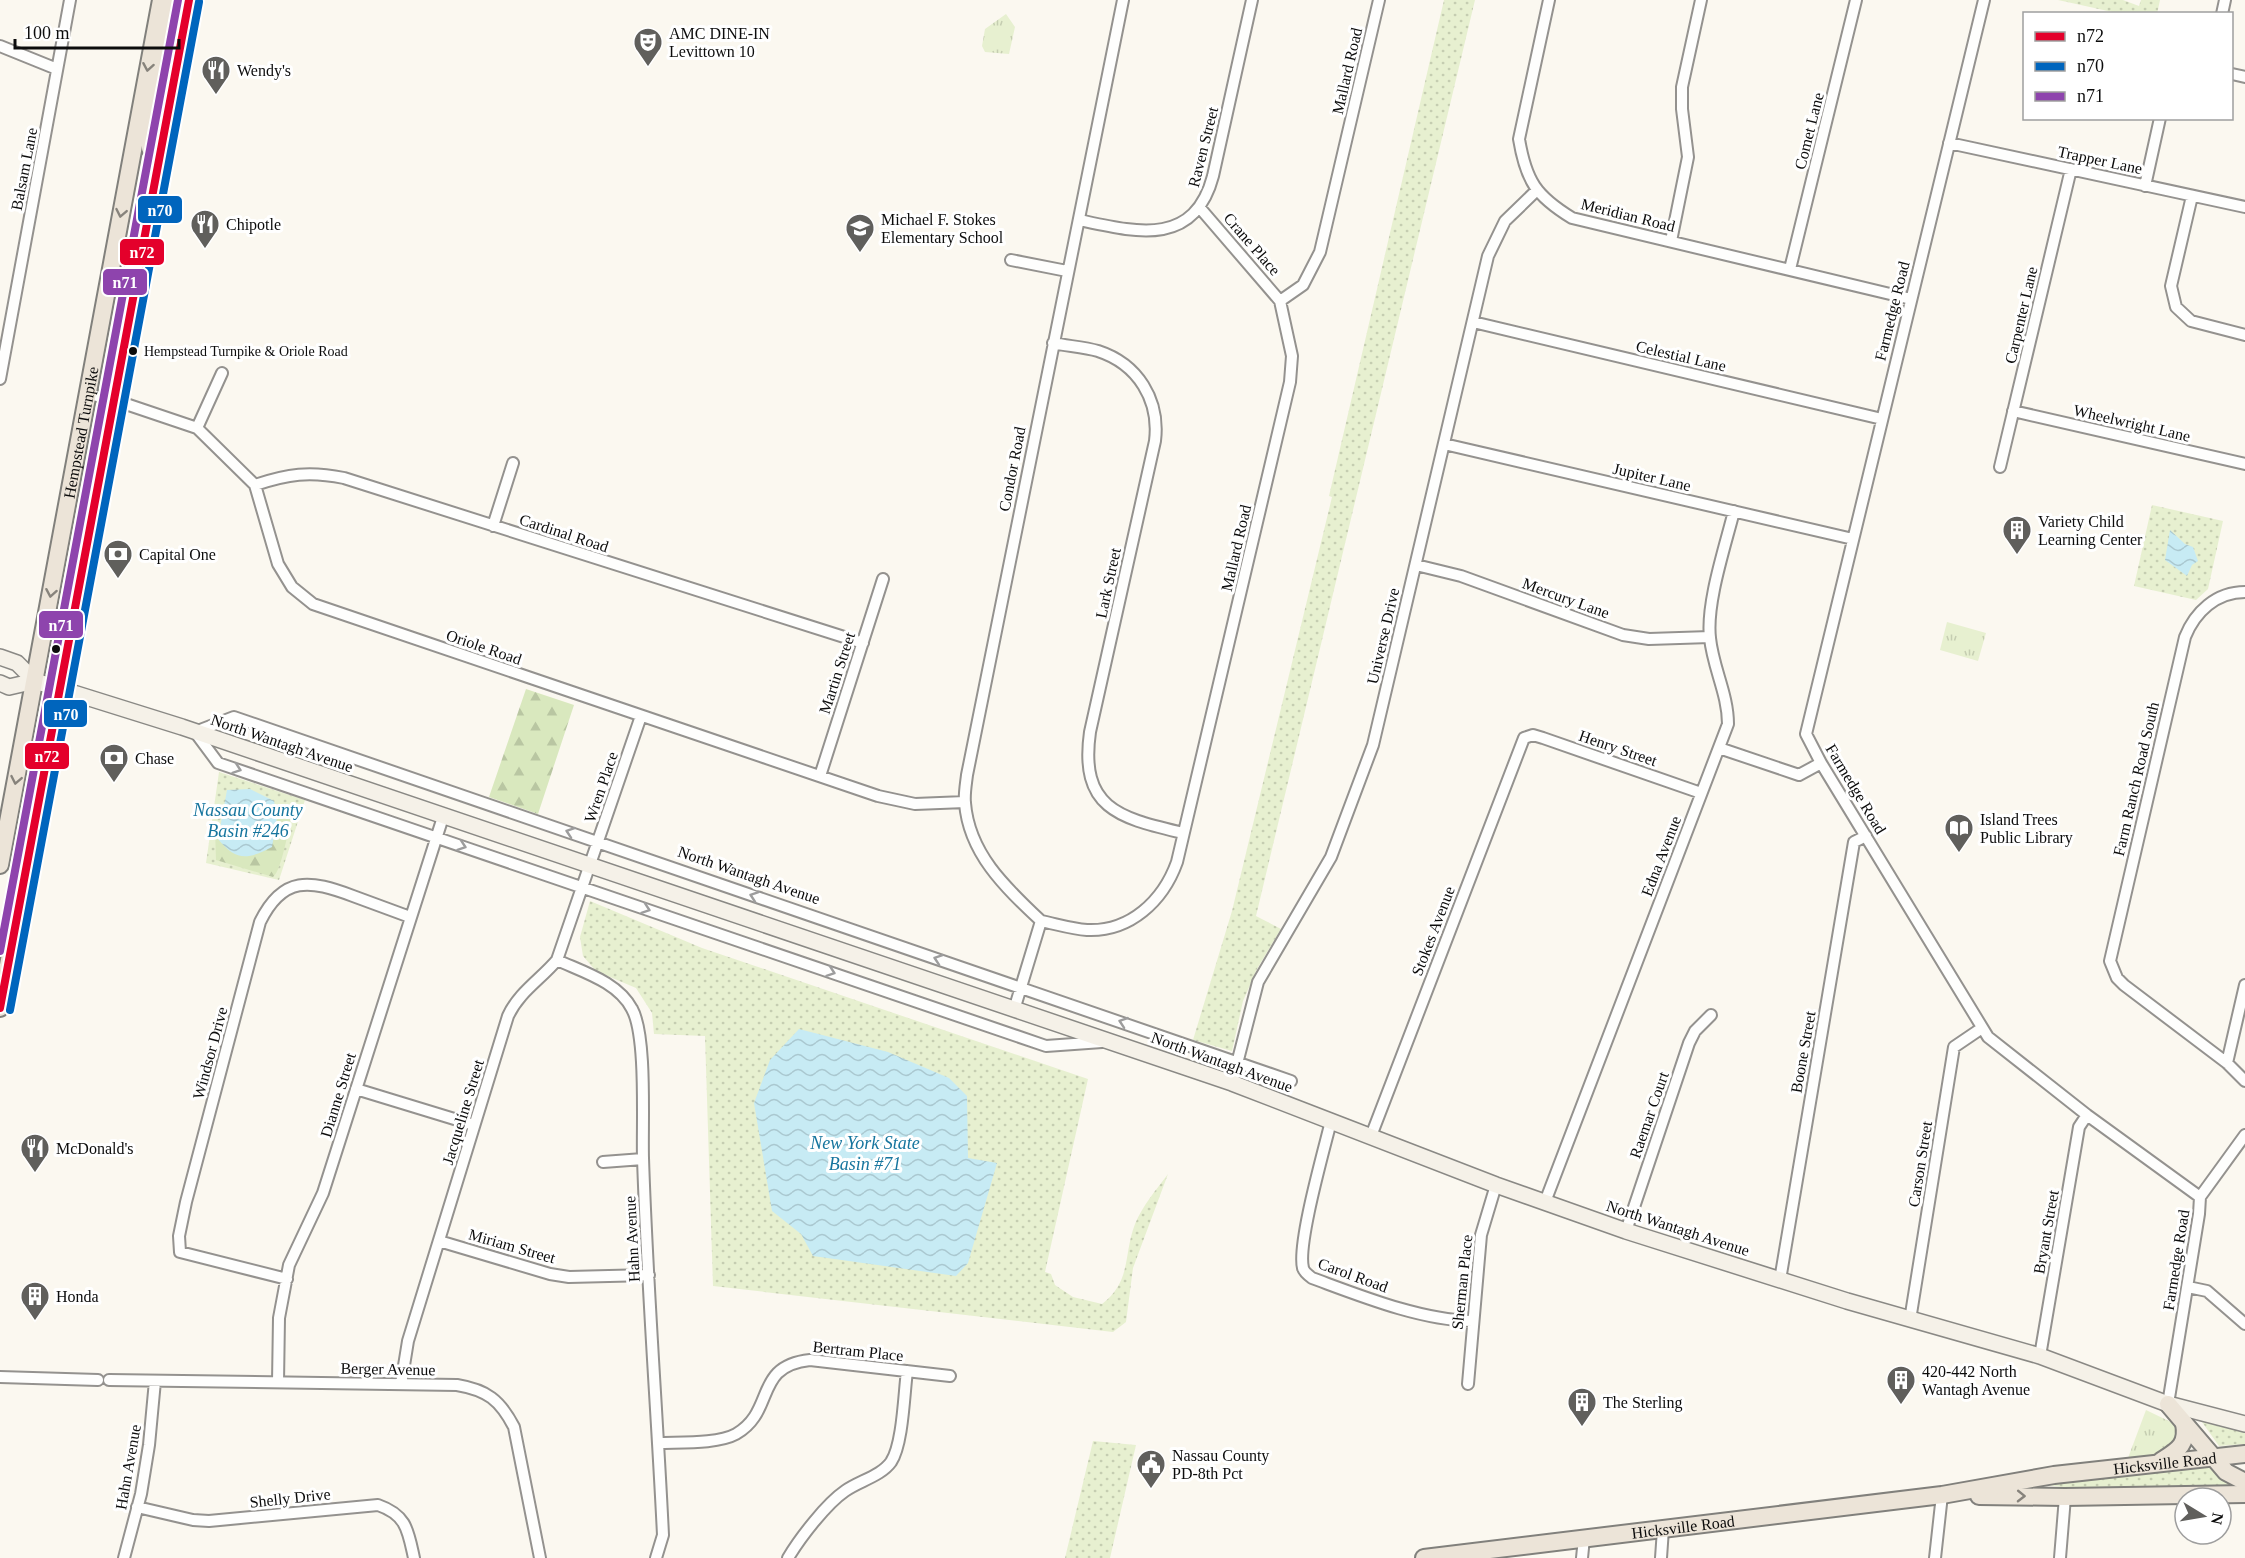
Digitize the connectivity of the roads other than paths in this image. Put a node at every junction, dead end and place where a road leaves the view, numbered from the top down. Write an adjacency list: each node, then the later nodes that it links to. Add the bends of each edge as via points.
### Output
1 (70, 0): 13 (street, Balsam Lane)
2 (161, 0): 16 (main road, Hempstead Turnpike, one-way to 16)
3 (172, 0): 17 (main road, via 150,137 150,148)
4 (189, 0): 17 (main road, Hempstead Turnpike)
5 (1123, 0): 24 (street, Condor Road)
6 (1252, 0): 23 (street, Raven Street, via 1213,176)
7 (1379, 0): 30 (street, Mallard Road, via 1320,252 1303,285)
8 (1549, 0): 20 (street, Meridian Road, via 1519,139 1522,158)
9 (1701, 0): 25 (street, via 1682,87 1688,157)
10 (1856, 0): 27 (street, Comet Lane)
11 (1984, 0): 15 (street, Farmedge Road)
12 (0, 46): 13 (street)
13 (57, 69): 35 (street, Balsam Lane)
14 (2160, 120): 19 (street)
15 (1949, 143): 18 (street, Trapper Lane); 29 (street, Farmedge Road)
16 (132, 155): 17 (main road); 36 (main road, Hempstead Turnpike, one-way to 36)
17 (159, 162): 37 (main road, Hempstead Turnpike)
18 (2071, 169): 19 (street, Trapper Lane); 38 (street, Carpenter Lane)
19 (2145, 186): 21 (street, Trapper Lane)
20 (1536, 191): 25 (street, Meridian Road, via 1572,218); 31 (street, Universe Drive, via 1505,221 1496,238)
21 (2192, 196): 22 (street, Trapper Lane); 32 (street, via 2171,286 2176,307 2191,321)
22 (2245, 207)
23 (1200, 208): 24 (street, Raven Street, via 1186,220 1162,230 1134,231); 30 (street, Crane Place)
24 (1078, 220): 28 (street, Condor Road)
25 (1671, 241): 27 (street, Meridian Road)
26 (1011, 260): 28 (street)
27 (1790, 269): 29 (street, Meridian Road)
28 (1067, 271): 33 (street, Condor Road)
29 (1911, 298): 39 (street, Farmedge Road)
30 (1280, 301): 67 (street, Mallard Road, via 1292,356 1290,382)
31 (1473, 322): 39 (street, Celestial Lane); 41 (street, Universe Drive)
32 (2245, 335)
33 (1053, 343): 65 (street, Condor Road, via 970,751); 67 (street, Lark Street, via 1099,352 1121,363 1141,380 1155,412 1155,441 1090,732 1088,764 1096,791 1112,809 1131,820)
34 (222, 373): 40 (street)
35 (0, 379)
36 (88, 394): 37 (street, Oriole Road); 55 (main road, Hempstead Turnpike, one-way to 55)
37 (114, 400): 40 (street, Oriole Road); 57 (main road, Hempstead Turnpike)
38 (2013, 411): 43 (street, Wheelwright Lane); 44 (street, Carpenter Lane)
39 (1882, 419): 48 (street, Farmedge Road)
40 (197, 428): 45 (street, Oriole Road)
41 (1444, 444): 46 (street, Jupiter Lane); 49 (street, Universe Drive)
42 (513, 463): 47 (street)
43 (2245, 464)
44 (2000, 467)
45 (255, 485): 47 (street, Cardinal Road, via 318,473); 58 (street, Oriole Road, via 278,564 292,587 313,604)
46 (1734, 511): 48 (street, Jupiter Lane); 52 (street, Edna Avenue, via 1710,613)
47 (493, 526): 53 (street, Cardinal Road)
48 (1853, 539): 62 (street, Farmedge Road, via 1806,734)
49 (1416, 565): 52 (street, Mercury Lane, via 1461,576 1623,635 1649,639); 84 (street, Universe Drive, via 1373,745 1331,857 1258,982)
50 (883, 579): 53 (street, Martin Street)
51 (2245, 592): 85 (street, Farm Ranch Road South, via 2223,596 2205,607 2190,624 2185,637 2110,965 2124,985)
52 (1710, 638): 61 (street, Edna Avenue, via 1728,709 1728,724)
53 (863, 643): 63 (street, Martin Street)
54 (0, 657): 55 (main road, via 16,663)
55 (35, 681): 56 (main road, via 9,687); 57 (main road, North Wantagh Avenue); 71 (main road, Hempstead Turnpike, one-way to 71)
56 (0, 683)
57 (59, 689): 59 (main road, North Wantagh Avenue); 79 (main road, Hempstead Turnpike)
58 (641, 716): 63 (street, Oriole Road); 70 (street, Wren Place)
59 (195, 732): 66 (main road, North Wantagh Avenue); 69 (street, North Wantagh Avenue, one-way to 69, via 218,763); 70 (street, North Wantagh Avenue, one-way to 59, via 234,717)
60 (1524, 738): 64 (street, Henry Street, via 1543,738); 94 (street, Stokes Avenue)
61 (1719, 748): 62 (street, via 1799,775); 64 (street, Edna Avenue)
62 (1821, 763): 68 (street, Farmedge Road)
63 (820, 776): 65 (street, Oriole Road, via 905,802)
64 (1701, 793): 99 (street, Edna Avenue)
65 (965, 802): 75 (street, Condor Road, via 976,842 988,866)
66 (443, 817): 69 (street, Dianne Street); 72 (main road, North Wantagh Avenue)
67 (1184, 834): 75 (street, Mallard Road, via 1171,880 1141,914 1096,930)
68 (1866, 836): 82 (street, Farmedge Road); 104 (street, Boone Street, via 1854,842)
69 (436, 837): 73 (street, North Wantagh Avenue, one-way to 73); 74 (street, Dianne Street)
70 (598, 842): 72 (street, Wren Place); 78 (street, North Wantagh Avenue, one-way to 70)
71 (0, 865)
72 (590, 867): 73 (street, Jacqueline Street); 80 (main road, North Wantagh Avenue)
73 (583, 887): 76 (street, Jacqueline Street); 83 (street, North Wantagh Avenue, one-way to 83, via 1046,1046)
74 (410, 916): 89 (street, Dianne Street); 103 (street, Windsor Drive, via 328,887 308,884 279,894 260,922 186,1202 180,1252)
75 (1041, 921): 78 (street)
76 (557, 960): 92 (street, Jacqueline Street, via 513,1004); 95 (street, Hahn Avenue, via 608,984 632,1008 640,1038)
77 (2245, 985): 85 (street)
78 (1020, 988): 80 (street); 84 (street, North Wantagh Avenue, one-way to 78)
79 (0, 1008)
80 (1014, 1010): 83 (main road, North Wantagh Avenue)
81 (1711, 1015): 100 (street, Raemar Court, via 1689,1043)
82 (1982, 1028): 90 (street, Farmedge Road, via 1988,1037); 106 (street, Carson Street, via 1954,1047)
83 (1108, 1041): 88 (main road, North Wantagh Avenue)
84 (1238, 1062): 87 (street, North Wantagh Avenue); 88 (street, Universe Drive)
85 (2227, 1063): 86 (street)
86 (2245, 1080)
87 (1291, 1081)
88 (1232, 1083): 91 (main road, North Wantagh Avenue)
89 (356, 1089): 92 (street); 103 (street, Dianne Street, via 323,1193 289,1265)
90 (2087, 1115): 98 (street, Farmedge Road); 109 (street, Bryant Street, via 2079,1127)
91 (1331, 1121): 94 (main road, North Wantagh Avenue); 107 (street, Carol Road, via 1303,1242 1306,1274 1407,1310)
92 (474, 1125): 101 (street, Jacqueline Street)
93 (2245, 1135): 98 (street)
94 (1371, 1136): 97 (main road, North Wantagh Avenue)
95 (643, 1159): 96 (street); 102 (street, Hahn Avenue)
96 (603, 1162)
97 (1496, 1185): 99 (main road, North Wantagh Avenue); 107 (street, Sherman Place, via 1481,1235)
98 (2200, 1197): 105 (street, Farmedge Road)
99 (1545, 1202): 100 (main road, North Wantagh Avenue)
100 (1626, 1231): 104 (main road, North Wantagh Avenue)
101 (439, 1241): 102 (street, Miriam Street, via 550,1274); 115 (street, Jacqueline Street, via 408,1341)
102 (649, 1275): 120 (street, Hahn Avenue)
103 (287, 1279): 114 (street, Dianne Street, via 279,1318)
104 (1780, 1280): 106 (main road, North Wantagh Avenue)
105 (2188, 1287): 108 (street, via 2206,1291); 117 (street, Farmedge Road)
106 (1910, 1320): 109 (main road, North Wantagh Avenue)
107 (1472, 1321): 116 (street, Sherman Place)
108 (2245, 1324)
109 (2040, 1356): 117 (main road, North Wantagh Avenue)
110 (907, 1371): 111 (street, Bertram Place); 120 (street, Bertram Place, via 796,1361 776,1373 753,1419 737,1433 719,1439); 136 (street, via 899,1437 891,1462 842,1493)
111 (950, 1376)
112 (0, 1377): 113 (street, Berger Avenue)
113 (155, 1381): 114 (street, Berger Avenue); 128 (street, Hahn Avenue, via 149,1445)
114 (278, 1382): 115 (street, Berger Avenue)
115 (401, 1384): 134 (street, Berger Avenue, via 475,1388 505,1410 518,1439)
116 (1468, 1384)
117 (2168, 1404): 118 (main road); 119 (main road, North Wantagh Avenue)
118 (2184, 1423): 122 (main road); 123 (main road, via 2186,1434 2181,1446)
119 (2245, 1424)
120 (658, 1443): 135 (street, Hahn Avenue, via 663,1535)
121 (2245, 1454): 122 (main road, Hicksville Road)
122 (2212, 1456): 123 (main road, Hicksville Road); 124 (main road, via 2226,1472)
123 (2158, 1462): 126 (main road, Hicksville Road, via 2054,1474)
124 (2245, 1482)
125 (2245, 1494): 127 (main road, Hicksville Road)
126 (1942, 1495): 127 (main road, Hicksville Road, one-way to 127); 129 (main road, Hicksville Road); 140 (street)
127 (2066, 1497): 141 (street)
128 (137, 1508): 132 (street, Hahn Avenue); 133 (street, Shelly Drive, via 209,1521 378,1505 402,1519)
129 (1663, 1529): 130 (main road, Hicksville Road); 139 (street)
130 (1584, 1538): 131 (main road, Hicksville Road); 138 (street)
131 (1460, 1556): 137 (main road, Hicksville Road)
132 (124, 1558)
133 (414, 1558)
134 (540, 1558)
135 (656, 1558)
136 (788, 1558)
137 (1424, 1558)
138 (1582, 1558)
139 (1661, 1558)
140 (1935, 1558)
141 (2060, 1558)

